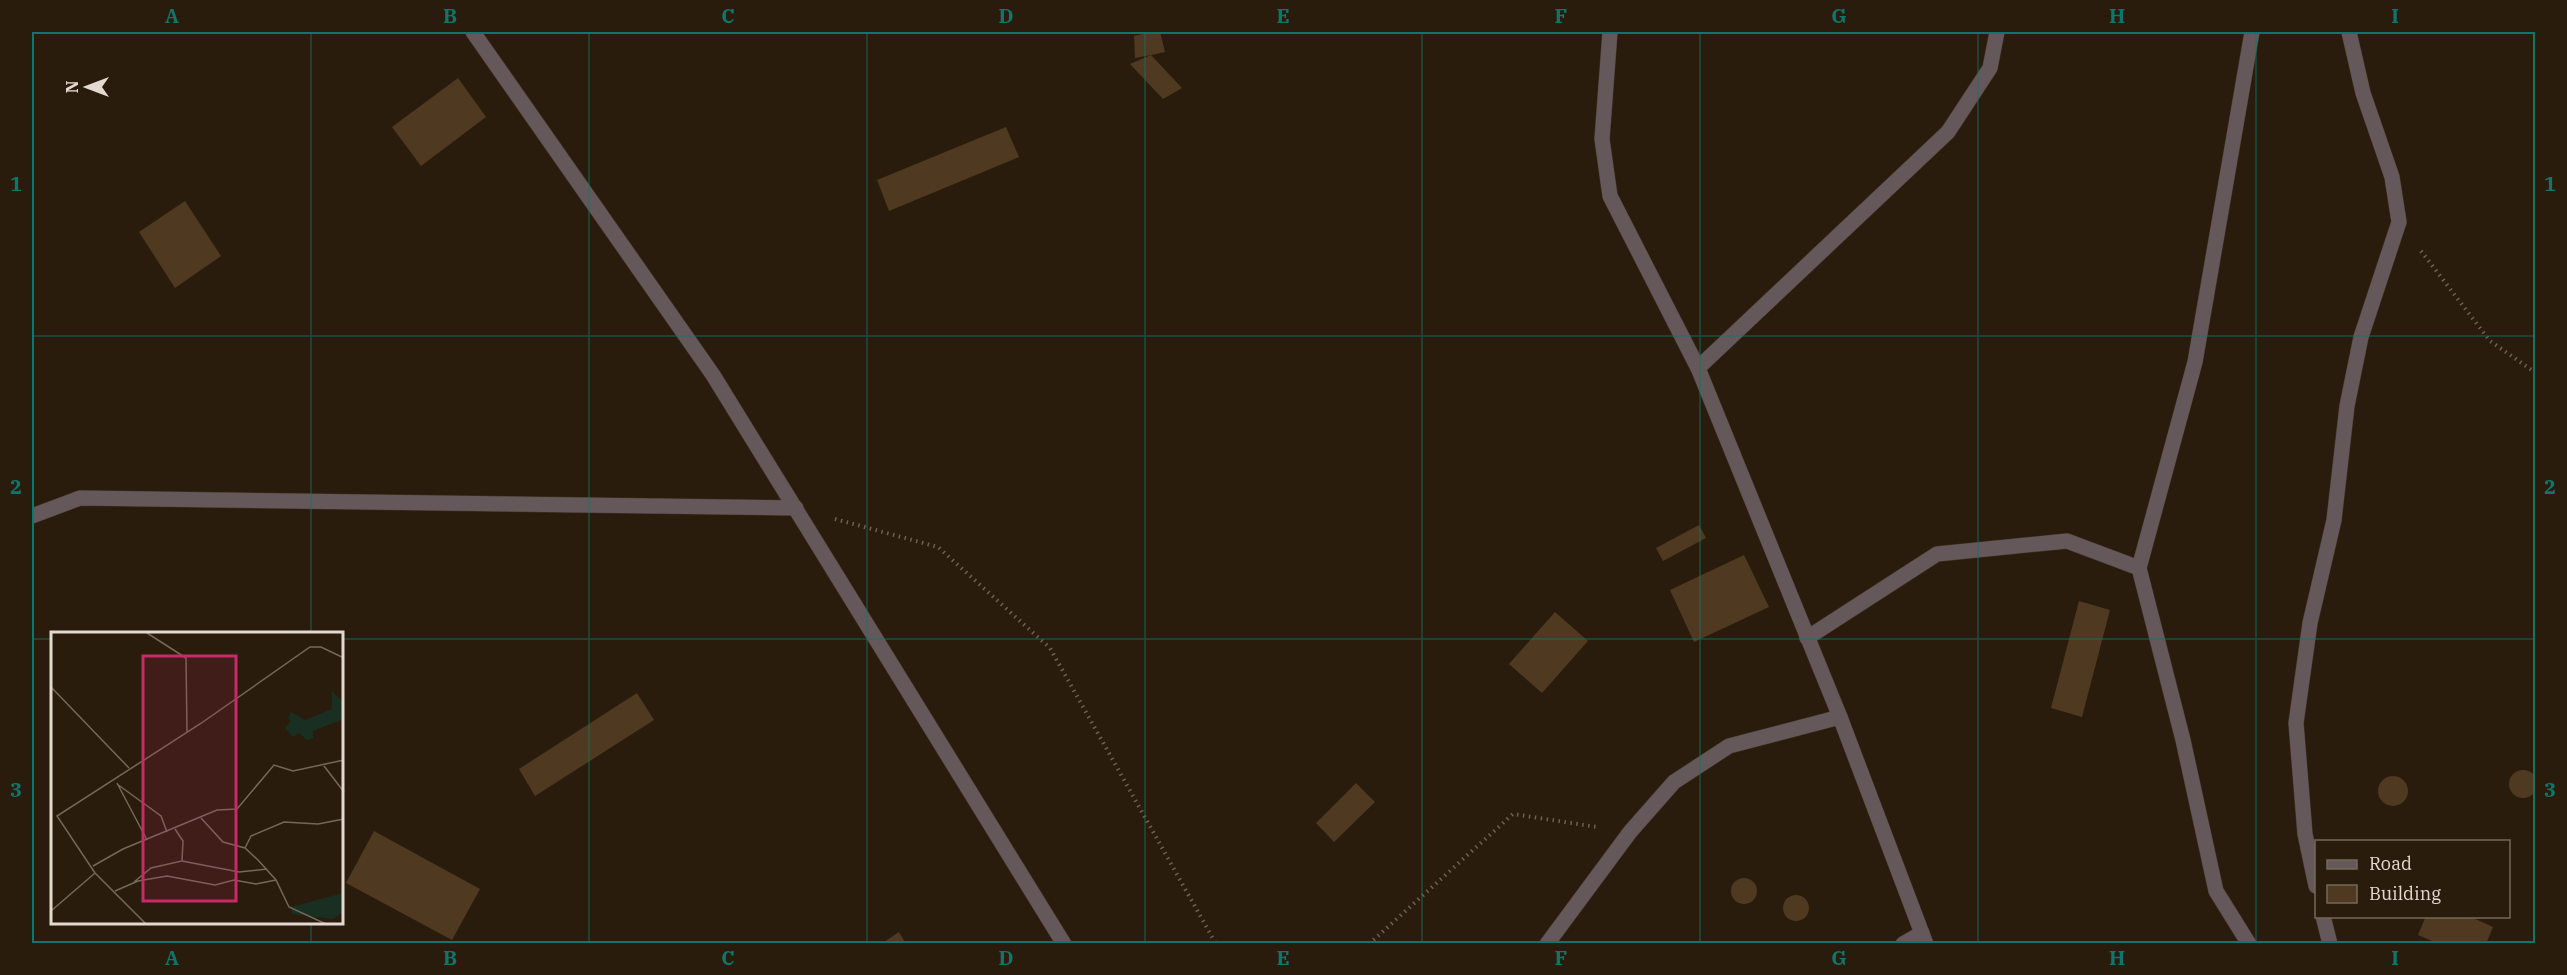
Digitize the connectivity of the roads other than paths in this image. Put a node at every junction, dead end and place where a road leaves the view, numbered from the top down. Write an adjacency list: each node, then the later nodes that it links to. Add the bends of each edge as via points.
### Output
1 (472, 32): 7 (street, via 713,375)
2 (1610, 32): 6 (street, via 1602,139 1610,196)
3 (1997, 32): 6 (street, via 1989,68 1948,132)
4 (2252, 32): 9 (street, via 2195,362)
5 (2349, 32): 12 (street, via 2363,93 2392,177 2398,222 2361,337 2347,406 2334,520 2310,623 2296,723 2305,834)
6 (1698, 368): 10 (street)
7 (796, 508): 8 (street, via 80,498); 15 (street)
8 (32, 516)
9 (2139, 568): 10 (street, via 2067,541 1937,554); 18 (street, via 2216,891)
10 (1807, 638): 11 (street)
11 (1840, 717): 14 (street); 16 (street, via 1729,746 1674,782 1630,832)
12 (2315, 881)
13 (2324, 918): 19 (street)
14 (1924, 938): 17 (street)
15 (1064, 944)
16 (1547, 944)
17 (1903, 944)
18 (2249, 944)
19 (2330, 944)

